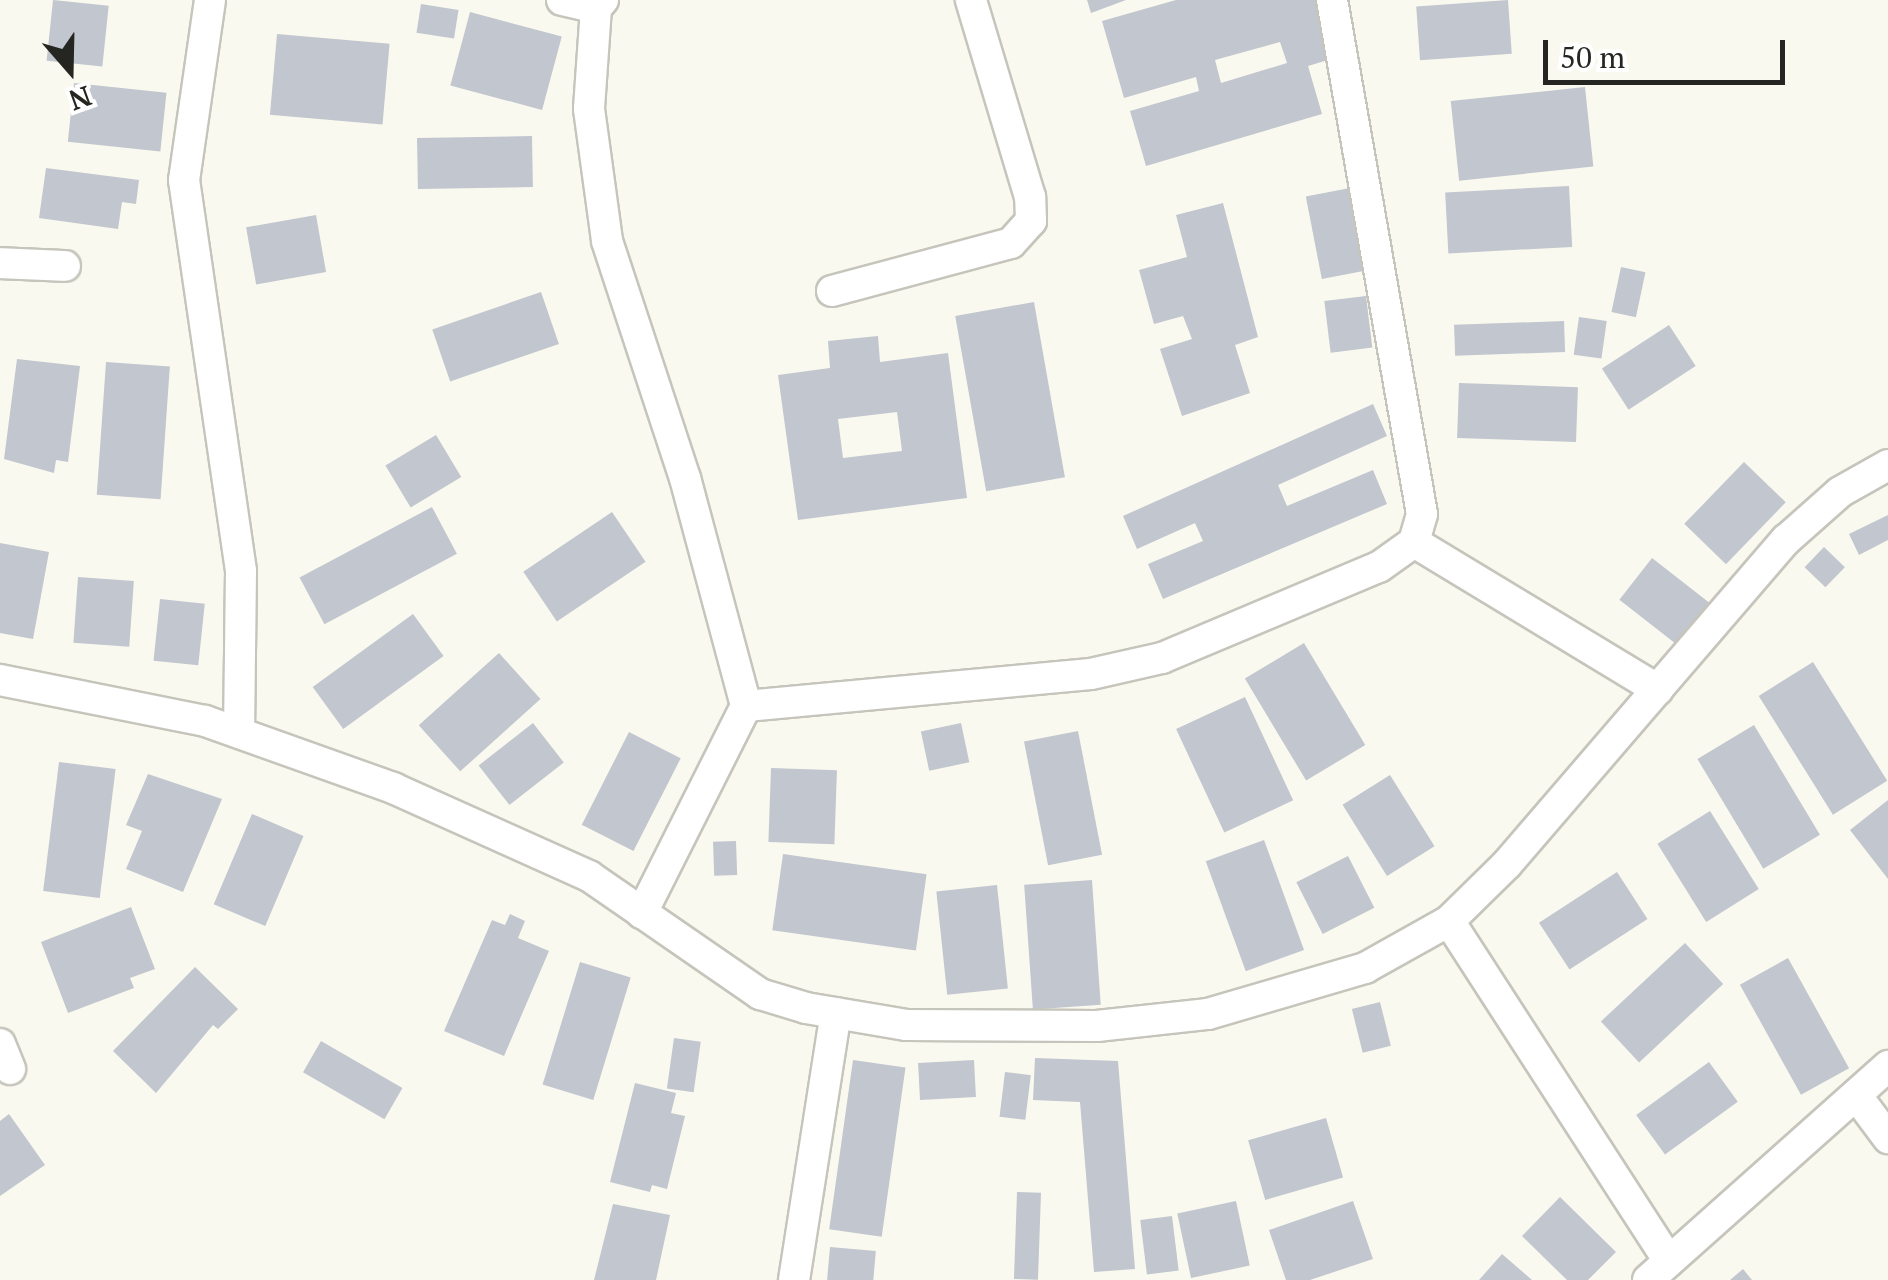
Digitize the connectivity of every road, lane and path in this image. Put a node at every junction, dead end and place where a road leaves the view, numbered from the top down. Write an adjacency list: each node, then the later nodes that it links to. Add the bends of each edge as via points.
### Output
1 (210, 0): 14 (street, via 184,180 241,571)
2 (562, 0): 5 (street)
3 (972, 0): 8 (street, via 1030,197 1031,221 1011,243)
4 (1332, 0): 10 (street, via 1422,514)
5 (599, 4): 13 (street, via 589,108 608,241 685,478)
6 (0, 263): 7 (street)
7 (65, 266)
8 (832, 291)
9 (1888, 465): 12 (street, via 1840,492 1786,540)
10 (1414, 542): 12 (street); 13 (street, via 1378,567 1162,658 1092,674)
11 (0, 680): 14 (street)
12 (1658, 690): 16 (street)
13 (746, 706): 15 (street)
14 (239, 731): 15 (street, via 393,788 571,868)
15 (642, 913): 17 (street, via 760,994)
16 (1449, 921): 17 (street, via 1365,968 1208,1014 1097,1026 906,1025); 21 (street)
17 (836, 1013): 22 (street)
18 (1888, 1066): 19 (street)
19 (1856, 1095): 20 (street); 21 (street)
20 (1888, 1138)
21 (1659, 1271)
22 (794, 1280)

